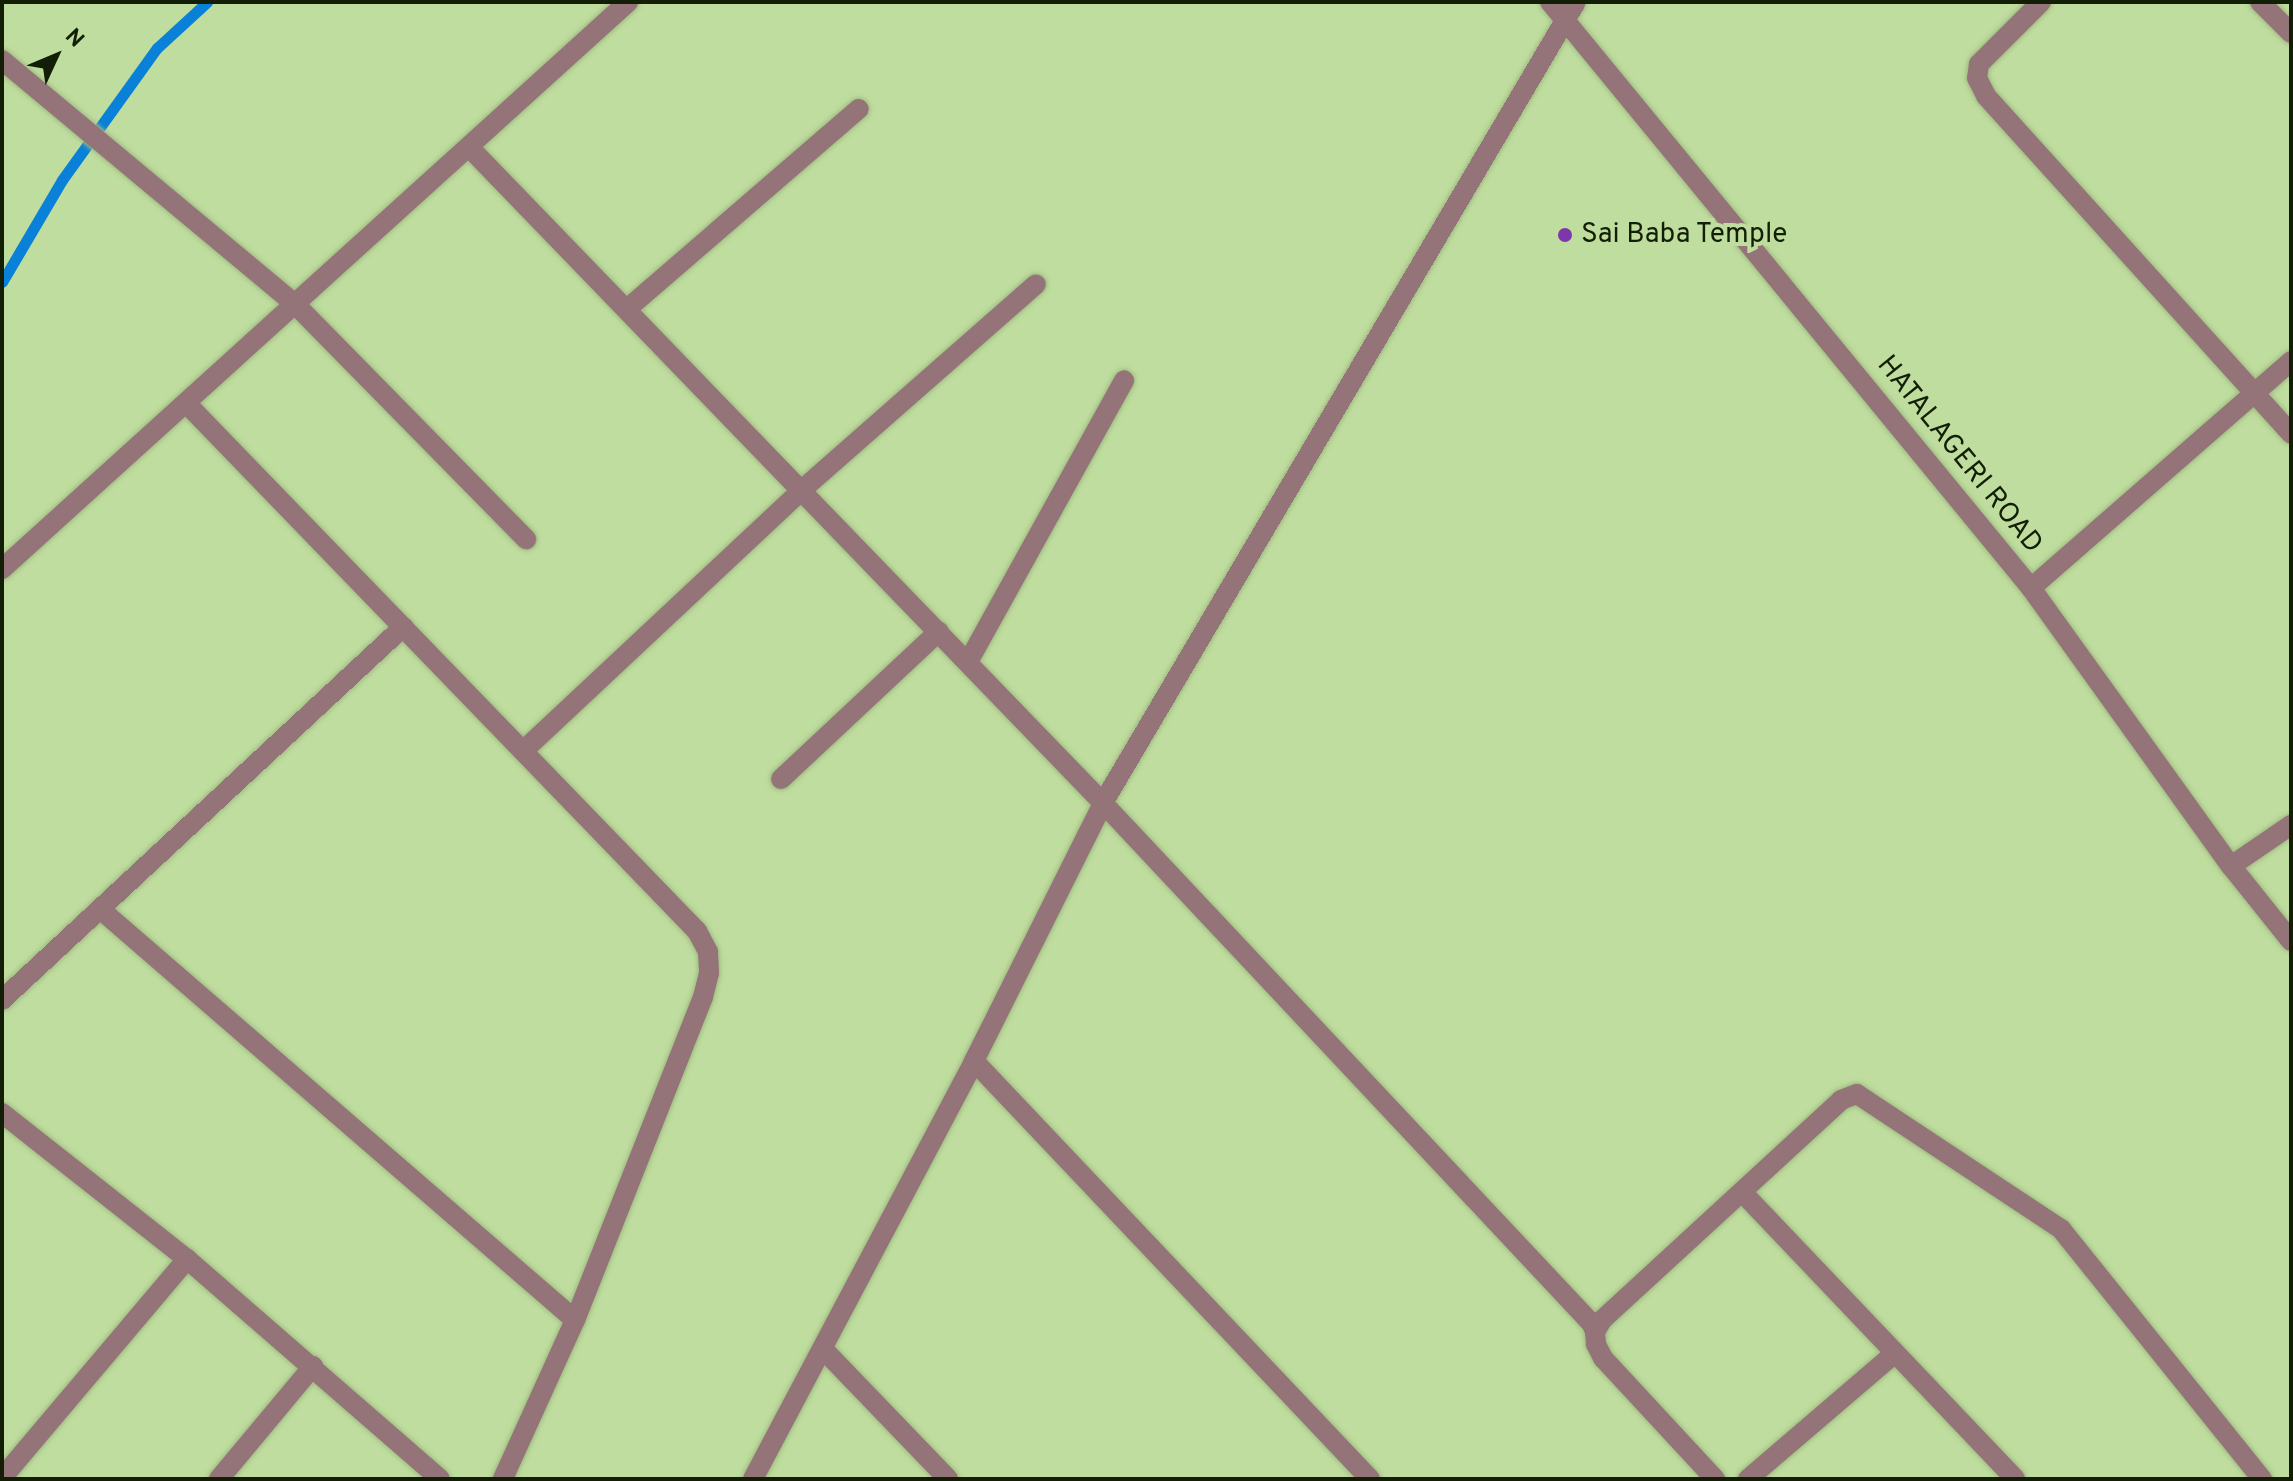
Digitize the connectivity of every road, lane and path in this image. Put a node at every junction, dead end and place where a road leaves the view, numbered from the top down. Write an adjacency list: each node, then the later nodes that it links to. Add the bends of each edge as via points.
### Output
1 (628, 2): 9 (street)
2 (1550, 2): 5 (street, HATALAGERI ROAD)
3 (2041, 2): 15 (street, via 1979,64 1977,78 1986,96)
4 (2260, 2): 6 (street)
5 (1571, 10): 21 (street, HATALAGERI ROAD); 27 (street)
6 (2291, 33)
7 (2, 60): 11 (street)
8 (859, 109): 12 (street)
9 (469, 147): 11 (street); 12 (street)
10 (1036, 284): 18 (street)
11 (295, 304): 16 (street); 19 (street)
12 (627, 309): 18 (street)
13 (2291, 361): 15 (street)
14 (1124, 380): 24 (street)
15 (2256, 392): 17 (street); 21 (street)
16 (186, 403): 20 (street); 22 (street)
17 (2291, 433)
18 (803, 489): 23 (street); 25 (street)
19 (526, 539)
20 (2, 569)
21 (2031, 588): 29 (street, HATALAGERI ROAD)
22 (403, 627): 25 (street); 30 (street)
23 (939, 631): 24 (street); 26 (street)
24 (968, 662): 27 (street)
25 (523, 751): 37 (street, via 697,931 708,952 703,997)
26 (781, 779)
27 (1103, 803): 33 (street); 38 (street)
28 (2291, 825): 29 (street)
29 (2231, 866): 31 (street, HATALAGERI ROAD)
30 (100, 909): 32 (street); 37 (street)
31 (2291, 941)
32 (2, 1000)
33 (974, 1061): 39 (street); 48 (street)
34 (2, 1113): 36 (street)
35 (1742, 1192): 38 (street); 40 (street); 52 (street, via 1841,1100 1857,1094 1876,1103 2061,1229)
36 (187, 1259): 41 (street); 42 (street)
37 (575, 1320): 45 (street)
38 (1595, 1332): 49 (street, via 1603,1358)
39 (824, 1350): 46 (street); 47 (street)
40 (1894, 1354): 50 (street); 51 (street)
41 (313, 1366): 43 (street); 44 (street)
42 (2, 1478)
43 (219, 1479)
44 (440, 1479)
45 (503, 1479)
46 (753, 1479)
47 (948, 1479)
48 (1370, 1479)
49 (1715, 1479)
50 (1748, 1479)
51 (2015, 1479)
52 (2262, 1479)

